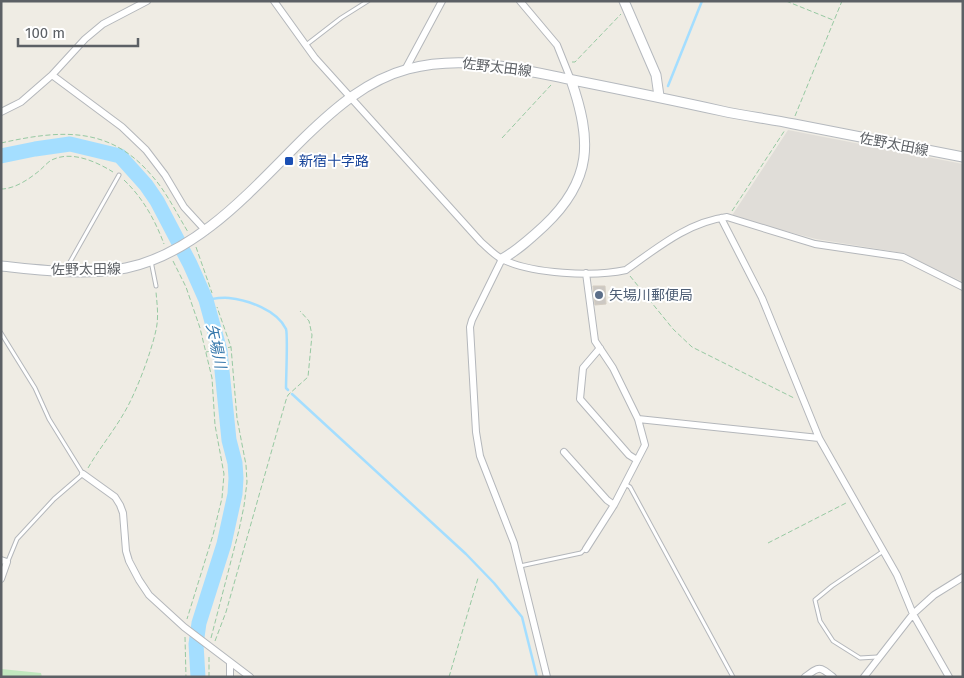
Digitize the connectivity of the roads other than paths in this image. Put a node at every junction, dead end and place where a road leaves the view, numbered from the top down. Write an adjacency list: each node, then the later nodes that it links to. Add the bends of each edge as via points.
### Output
1 (146, 1): 9 (street, via 103,24)
2 (274, 1): 7 (street)
3 (368, 1): 7 (lane)
4 (442, 1): 8 (street)
5 (520, 1): 10 (street, via 557,45)
6 (626, 5): 11 (main road, via 656,75)
7 (306, 45): 12 (street)
8 (406, 70): 10 (main road, 佐野太田線, via 448,62 477,63); 12 (main road, 佐野太田線)
9 (52, 75): 13 (street, via 21,102); 17 (street, via 146,150 184,207)
10 (571, 80): 11 (main road, 佐野太田線); 18 (main road, via 585,138 577,184 561,210 527,242)
11 (659, 96): 14 (main road, 佐野太田線)
12 (350, 97): 17 (main road, 佐野太田線); 18 (street, via 482,242)
13 (1, 112)
14 (963, 157)
15 (119, 175): 21 (lane, via 74,254)
16 (724, 218): 22 (street, via 680,232 626,270); 24 (street, via 815,244 903,257); 28 (street, via 762,298)
17 (206, 231): 19 (main road, 佐野太田線)
18 (502, 259): 22 (street, via 531,268); 37 (street, via 470,327 474,408 483,467 508,524)
19 (151, 261): 21 (main road, 佐野太田線, via 111,270); 23 (lane)
20 (1, 266): 21 (main road, 佐野太田線)
21 (69, 271)
22 (586, 273): 26 (street, via 595,342)
23 (156, 286)
24 (963, 288)
25 (1, 333): 31 (lane)
26 (600, 348): 27 (street); 30 (street, via 583,368 580,399)
27 (638, 419): 28 (street); 30 (street, via 645,445)
28 (819, 438): 35 (street)
29 (564, 452): 33 (street)
30 (637, 460): 32 (street)
31 (83, 474): 36 (lane, via 54,499 17,539); 42 (street, via 118,500 126,551 138,580 156,602)
32 (625, 484): 33 (street); 46 (lane, via 630,487)
33 (614, 505): 34 (street)
34 (586, 549): 37 (lane, via 581,553)
35 (882, 552): 40 (street, via 897,575); 41 (lane, via 815,600 820,621 833,641 860,658)
36 (4, 561): 39 (street)
37 (520, 566): 45 (street)
38 (963, 577): 40 (street, via 934,595)
39 (1, 578)
40 (913, 614): 41 (street); 50 (street)
41 (880, 657): 49 (street)
42 (230, 663): 43 (street); 44 (street)
43 (230, 677)
44 (250, 677)
45 (547, 677)
46 (733, 677)
47 (806, 677): 48 (street, via 817,668)
48 (834, 677)
49 (864, 677)
50 (949, 677)

